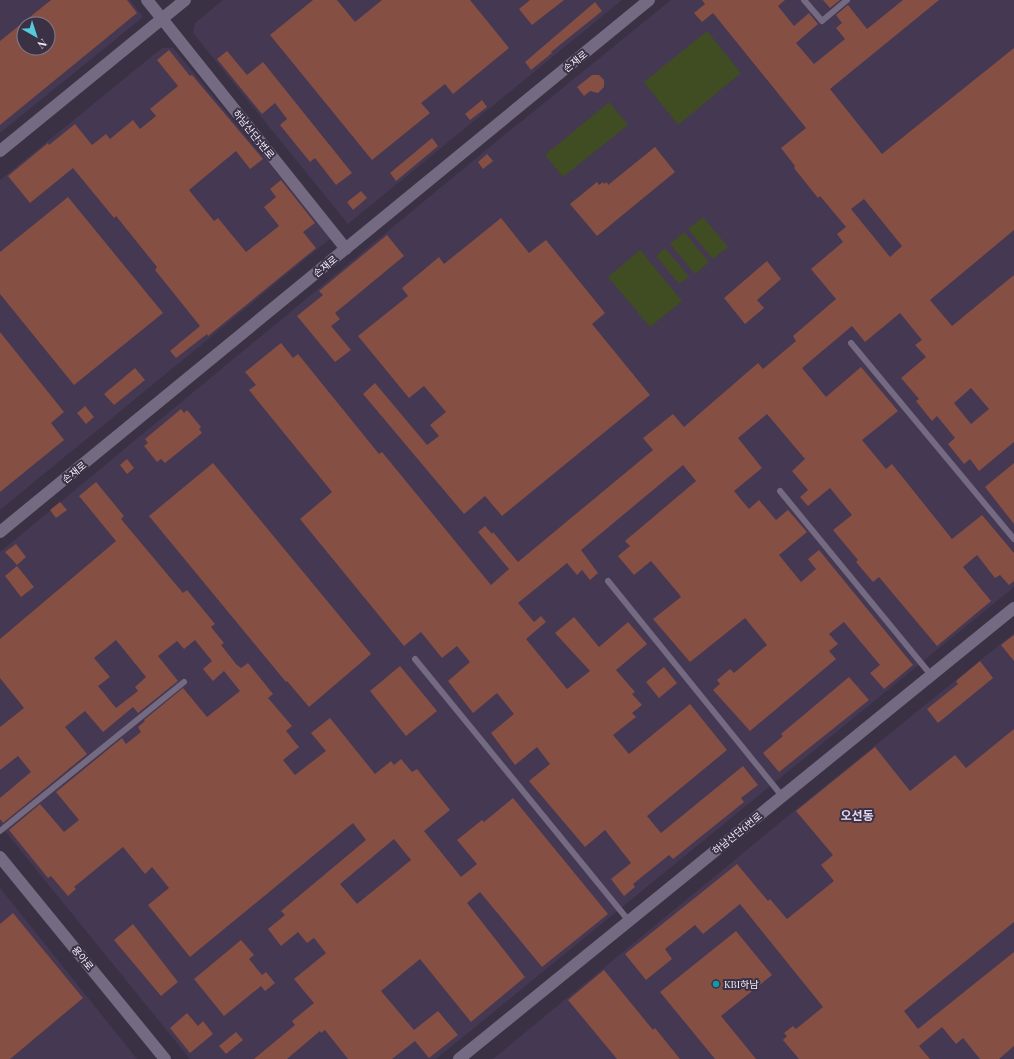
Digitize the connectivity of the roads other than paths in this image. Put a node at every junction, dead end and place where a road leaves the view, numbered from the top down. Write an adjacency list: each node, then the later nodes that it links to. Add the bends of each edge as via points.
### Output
1 (147, 0): 6 (street, 하남산단5번로)
2 (185, 0): 6 (street)
3 (649, 0): 8 (street, 손재로)
4 (804, 0): 5 (lane, via 822,21)
5 (847, 0)
6 (162, 19): 7 (street); 8 (street, 하남산단5번로)
7 (0, 151)
8 (346, 249): 11 (street, 손재로)
9 (852, 343): 12 (lane)
10 (780, 491): 16 (lane)
11 (0, 532)
12 (1014, 539)
13 (608, 581): 18 (lane)
14 (1014, 608): 16 (street, 하남산단6번로)
15 (415, 659): 21 (lane)
16 (931, 675): 18 (street, 하남산단6번로)
17 (184, 682): 19 (lane)
18 (782, 796): 21 (street, 하남산단6번로)
19 (0, 832)
20 (0, 857): 22 (street, 용아로)
21 (629, 921): 23 (street, 하남산단6번로)
22 (165, 1059)
23 (459, 1059)

